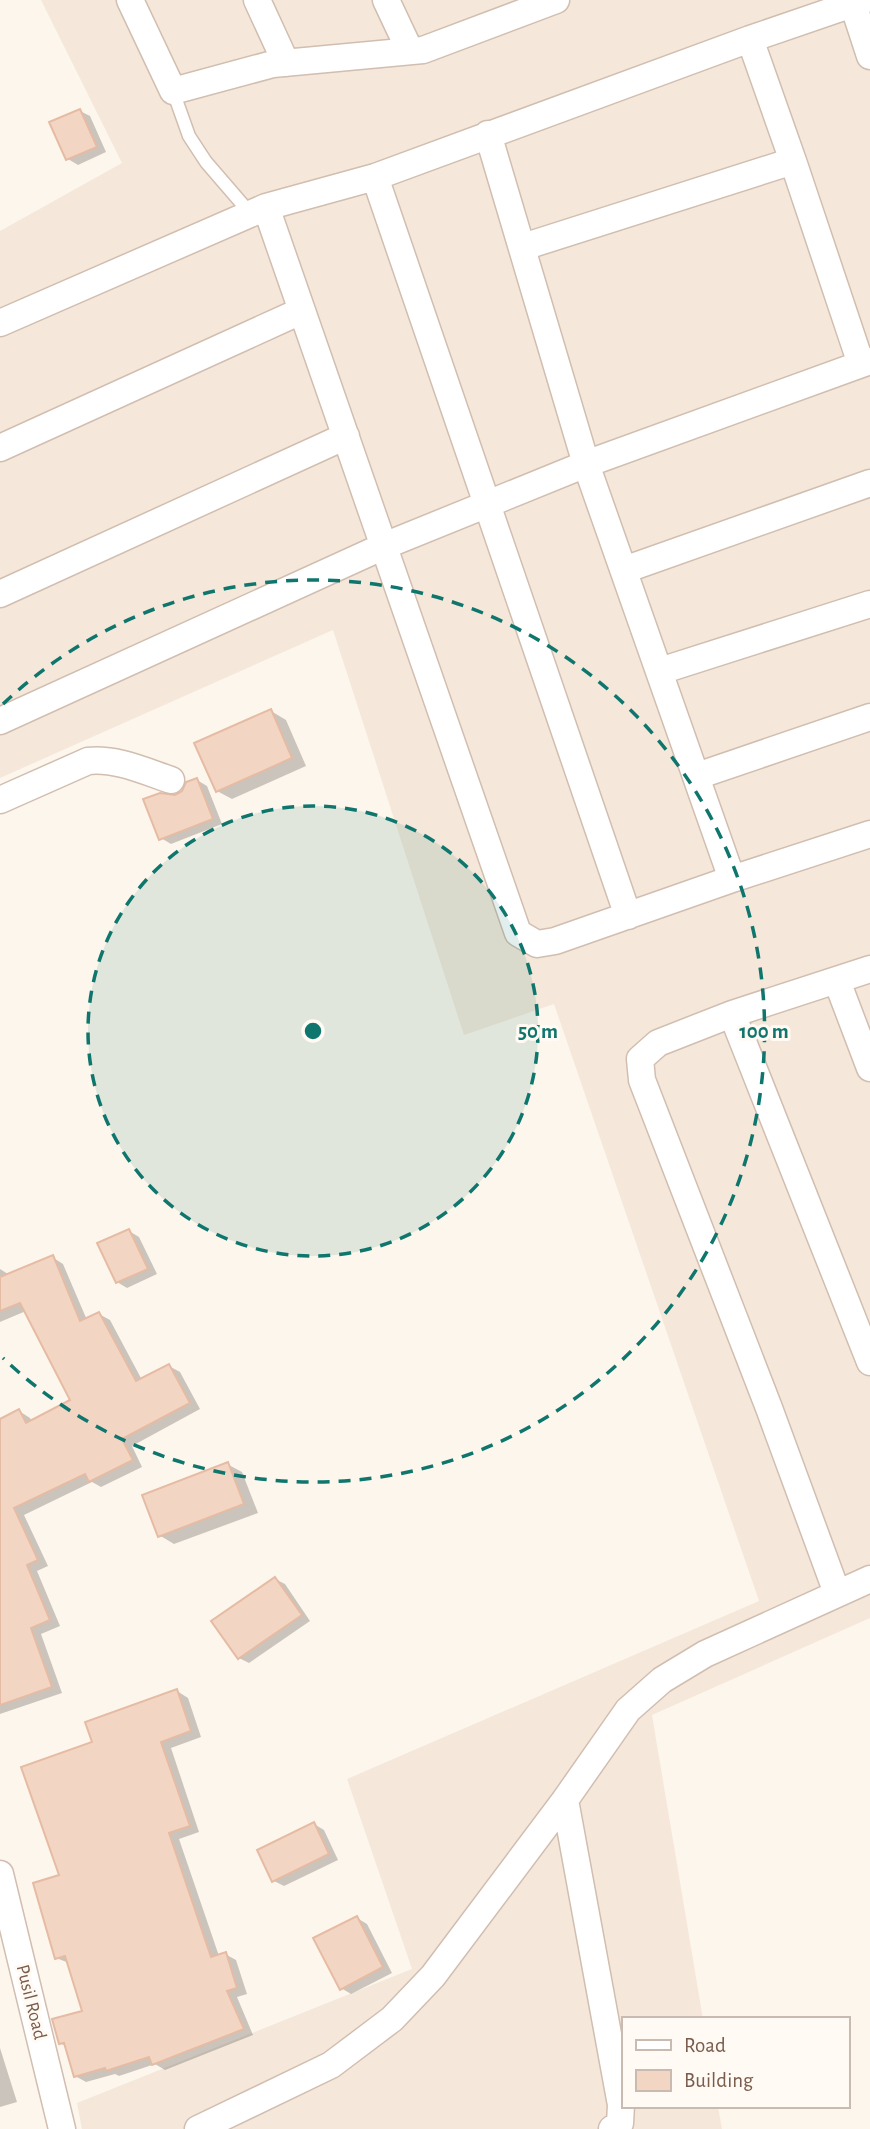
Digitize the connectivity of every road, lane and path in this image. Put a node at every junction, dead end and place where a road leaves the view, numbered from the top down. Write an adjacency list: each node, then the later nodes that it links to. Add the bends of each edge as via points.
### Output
1 (130, 0): 11 (street)
2 (257, 0): 10 (street)
3 (386, 0): 8 (street)
4 (556, 0): 6 (street)
5 (859, 2): 7 (street); 9 (street)
6 (511, 8): 8 (street, via 423,50)
7 (750, 39): 12 (street); 13 (street)
8 (410, 51): 10 (street)
9 (870, 56)
10 (286, 63): 11 (street)
11 (173, 91): 15 (lane, via 188,136 206,162)
12 (488, 134): 14 (street); 16 (street)
13 (793, 161): 16 (street); 19 (street)
14 (375, 177): 15 (street); 24 (street)
15 (258, 210): 17 (street); 18 (street)
16 (523, 247): 22 (street)
17 (301, 311): 20 (street); 21 (street)
18 (0, 323)
19 (866, 363): 22 (street)
20 (346, 436): 25 (street); 27 (street)
21 (0, 448)
22 (586, 464): 24 (street); 26 (street)
23 (870, 483): 26 (street)
24 (487, 505): 25 (street); 37 (street)
25 (384, 546): 31 (street); 37 (street, via 518,933 537,944 555,942)
26 (624, 570): 29 (street)
27 (0, 594)
28 (870, 604): 29 (street)
29 (660, 671): 32 (street)
30 (870, 717): 32 (street)
31 (0, 721)
32 (697, 776): 36 (street)
33 (170, 780): 34 (street, via 121,763 88,761)
34 (0, 800)
35 (870, 834): 36 (street)
36 (732, 879): 37 (street)
37 (628, 916)
38 (870, 969): 39 (street)
39 (836, 981): 40 (street); 41 (street)
40 (732, 1014): 42 (street); 44 (street, via 658,1043 640,1059 642,1080)
41 (870, 1068)
42 (870, 1362)
43 (870, 1579): 44 (street)
44 (836, 1592): 45 (street, via 705,1654 662,1680 628,1710)
45 (565, 1800): 48 (street, via 433,1976 392,2019 331,2065); 49 (street, via 621,2105 620,2123)
46 (0, 1874): 47 (street, Pusil Road)
47 (62, 2129)
48 (198, 2129)
49 (612, 2129)

